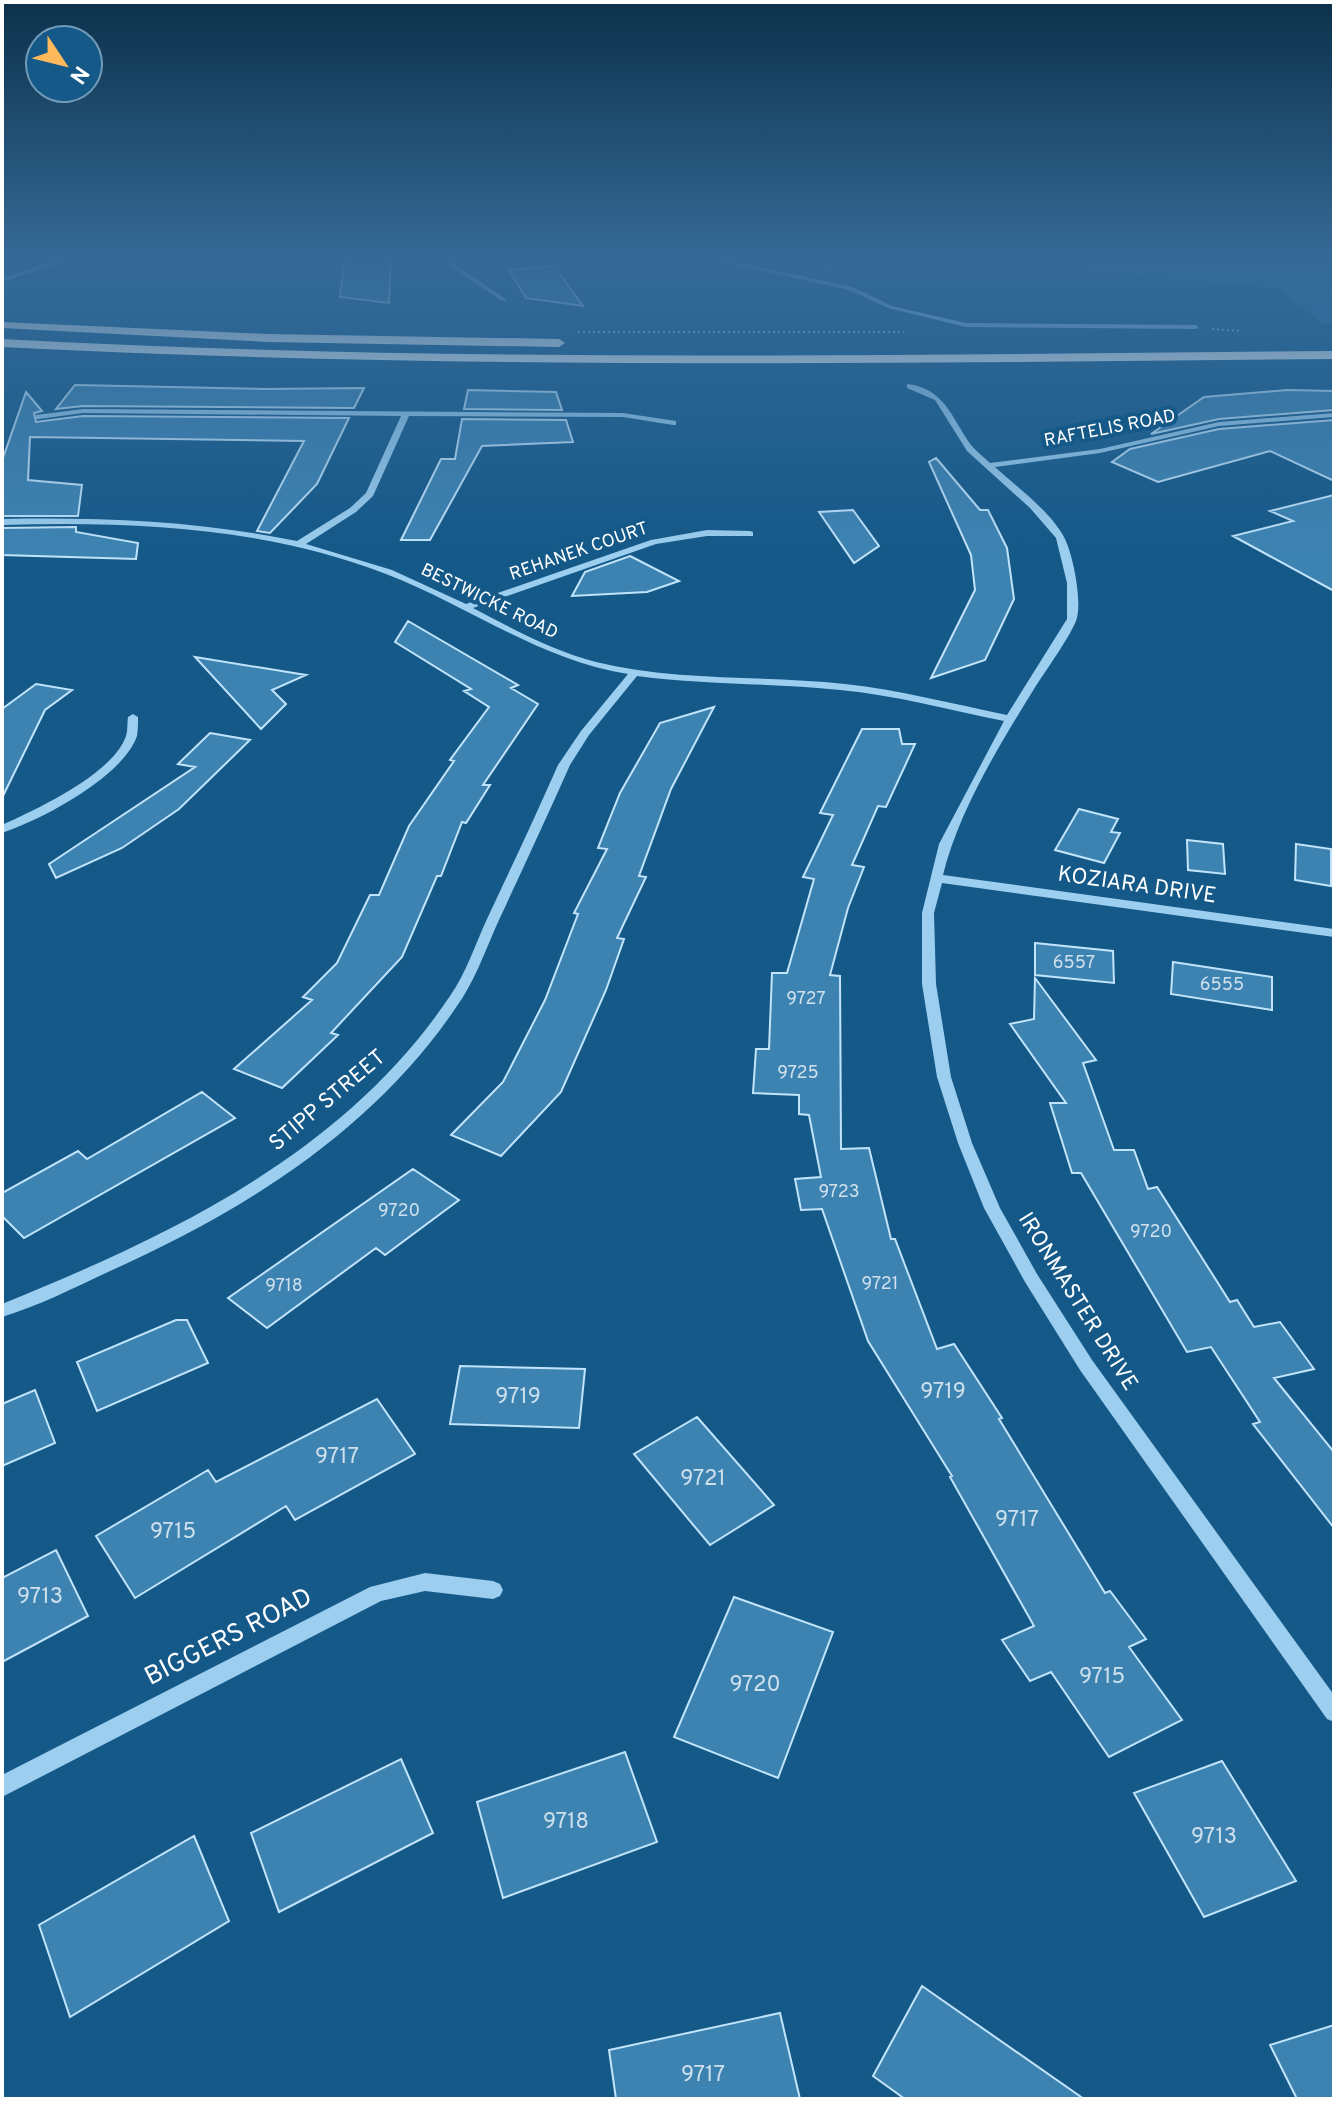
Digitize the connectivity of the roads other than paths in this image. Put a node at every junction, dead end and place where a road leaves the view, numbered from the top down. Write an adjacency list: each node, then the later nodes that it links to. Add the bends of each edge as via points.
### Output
1 (255, 354): 2 (highway, via 479,360)
2 (1334, 355)
3 (910, 386): 8 (street, IRONMASTER DRIVE, via 938,398 970,449)
4 (406, 414): 6 (street, via 83,411); 7 (street, via 623,415); 11 (street, via 370,494)
5 (1334, 415): 8 (street, RAFTELIS ROAD, via 1219,424 1100,451)
6 (39, 417)
7 (673, 423)
8 (988, 466): 15 (street, IRONMASTER DRIVE, via 1060,538 1072,583 1072,619)
9 (2, 522): 11 (street, BESTWICKE ROAD, via 147,523)
10 (750, 534): 12 (street, REHANEK COURT, via 707,533 654,542)
11 (299, 544): 12 (street, BESTWICKE ROAD, via 388,571)
12 (468, 607): 13 (street, BESTWICKE ROAD, via 546,649)
13 (634, 673): 15 (street, BESTWICKE ROAD, via 844,687); 19 (street, STIPP STREET, via 564,765 458,995 396,1074 323,1139 212,1214 146,1249)
14 (133, 717): 16 (street, via 132,736 119,757 98,775)
15 (1010, 719): 17 (street, IRONMASTER DRIVE, via 955,821)
16 (2, 829)
17 (935, 878): 18 (street, KOZIARA DRIVE); 21 (street, IRONMASTER DRIVE, via 928,913 929,984 944,1077 992,1208 1086,1365)
18 (1334, 933)
19 (2, 1311)
20 (493, 1590): 22 (street, BIGGERS ROAD, via 425,1582 377,1593)
21 (1334, 1712)
22 (2, 1786)

